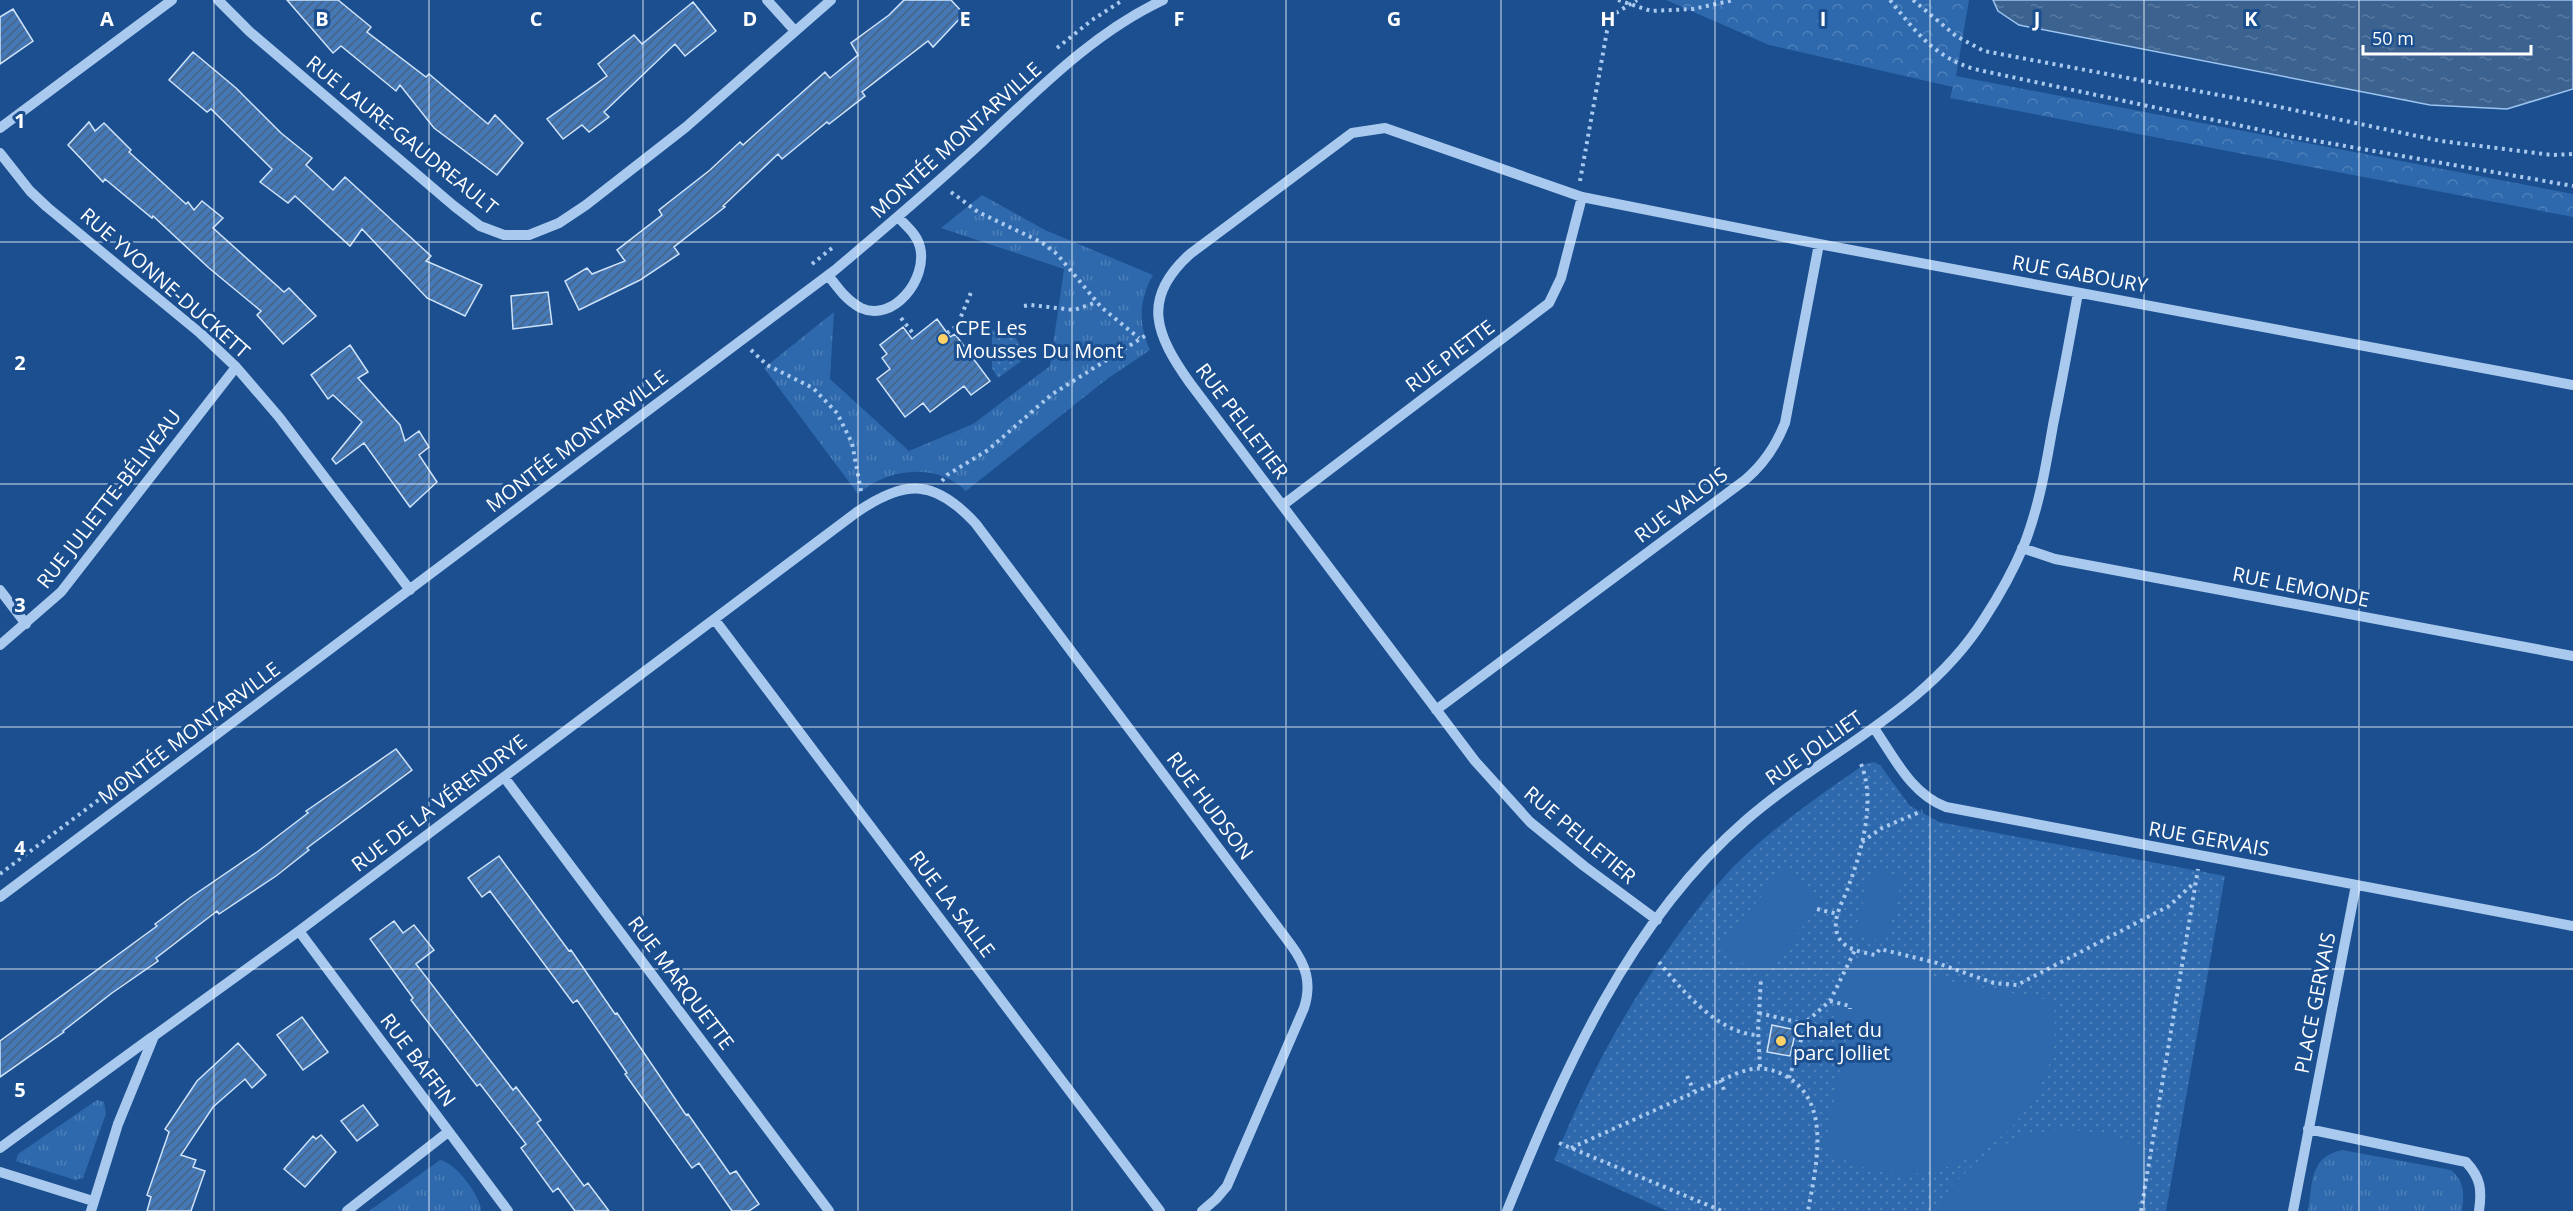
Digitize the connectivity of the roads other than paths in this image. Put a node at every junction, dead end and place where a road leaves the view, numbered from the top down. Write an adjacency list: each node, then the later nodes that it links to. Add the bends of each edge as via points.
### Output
1 (172, 0): 7 (street)
2 (218, 0): 6 (street, RUE LAURE-GAUDREAULT, via 250,32 459,210 486,230 510,236 548,229 571,216 686,127)
3 (767, 0): 6 (street)
4 (831, 0): 6 (street, RUE LAURE-GAUDREAULT)
5 (1163, 0): 10 (street, MONTÉE MONTARVILLE, via 1122,22 1074,58)
6 (795, 32)
7 (0, 128)
8 (0, 153): 14 (street, RUE YVONNE-DUCKETT, via 42,203)
9 (1582, 197): 11 (street, RUE GABOURY); 17 (street, RUE PIETTE, via 1561,278 1549,303); 17 (street, RUE PELLETIER, via 1385,128 1352,133 1184,260 1162,289 1158,304 1159,328 1166,346)
10 (898, 217): 12 (street, MONTÉE MONTARVILLE); 12 (street, via 920,247 918,278 906,295 885,308 863,309 846,297)
11 (1819, 244): 13 (street, RUE GABOURY); 25 (street, RUE VALOIS, via 1785,423 1762,464)
12 (828, 275): 20 (street, MONTÉE MONTARVILLE)
13 (2078, 292): 15 (street, RUE GABOURY); 18 (street, RUE JOLLIET, via 2044,476)
14 (236, 367): 20 (street, RUE YVONNE-DUCKETT, via 279,417); 22 (street, RUE JULIETTE-BÉLIVEAU, via 70,580)
15 (2573, 386)
16 (936, 492): 21 (street, RUE DE LA VÉRENDRYE, via 896,491 870,503); 43 (street, RUE HUDSON, via 955,503 976,524 1306,968 1308,992 1300,1018 1227,1186)
17 (1283, 506): 25 (street, RUE PELLETIER)
18 (2022, 548): 24 (street, RUE LEMONDE, via 2055,559); 26 (street, RUE JOLLIET, via 1994,602 1953,662 1910,703)
19 (0, 590): 22 (street)
20 (410, 590): 29 (street, MONTÉE MONTARVILLE)
21 (715, 620): 27 (street, RUE DE LA VÉRENDRYE); 42 (street, RUE LA SALLE)
22 (26, 624): 23 (street, RUE JULIETTE-BÉLIVEAU)
23 (0, 645)
24 (2573, 657)
25 (1436, 710): 30 (street, RUE PELLETIER, via 1530,822)
26 (1874, 728): 28 (street, RUE GERVAIS, via 1916,788 1946,807); 30 (street, RUE JOLLIET, via 1798,778 1742,824 1701,865)
27 (504, 777): 32 (street, RUE DE LA VÉRENDRYE); 41 (street, RUE MARQUETTE)
28 (2356, 885): 31 (street, RUE GERVAIS); 34 (street, PLACE GERVAIS)
29 (0, 897)
30 (1657, 920): 44 (street, RUE JOLLIET, via 1623,968 1586,1032)
31 (2573, 926)
32 (299, 931): 33 (street, RUE DE LA VÉRENDRYE); 35 (street, RUE BAFFIN)
33 (154, 1036): 36 (street, RUE DE LA VÉRENDRYE); 38 (street, via 126,1100)
34 (2308, 1129): 45 (street, PLACE GERVAIS); 46 (street, via 2466,1162 2478,1175 2482,1193)
35 (448, 1132): 39 (street); 40 (street, RUE BAFFIN)
36 (0, 1148)
37 (0, 1172): 38 (street)
38 (92, 1206)
39 (347, 1211)
40 (508, 1211)
41 (829, 1211)
42 (1160, 1211)
43 (1202, 1211)
44 (1507, 1211)
45 (2293, 1211)
46 (2479, 1211)

